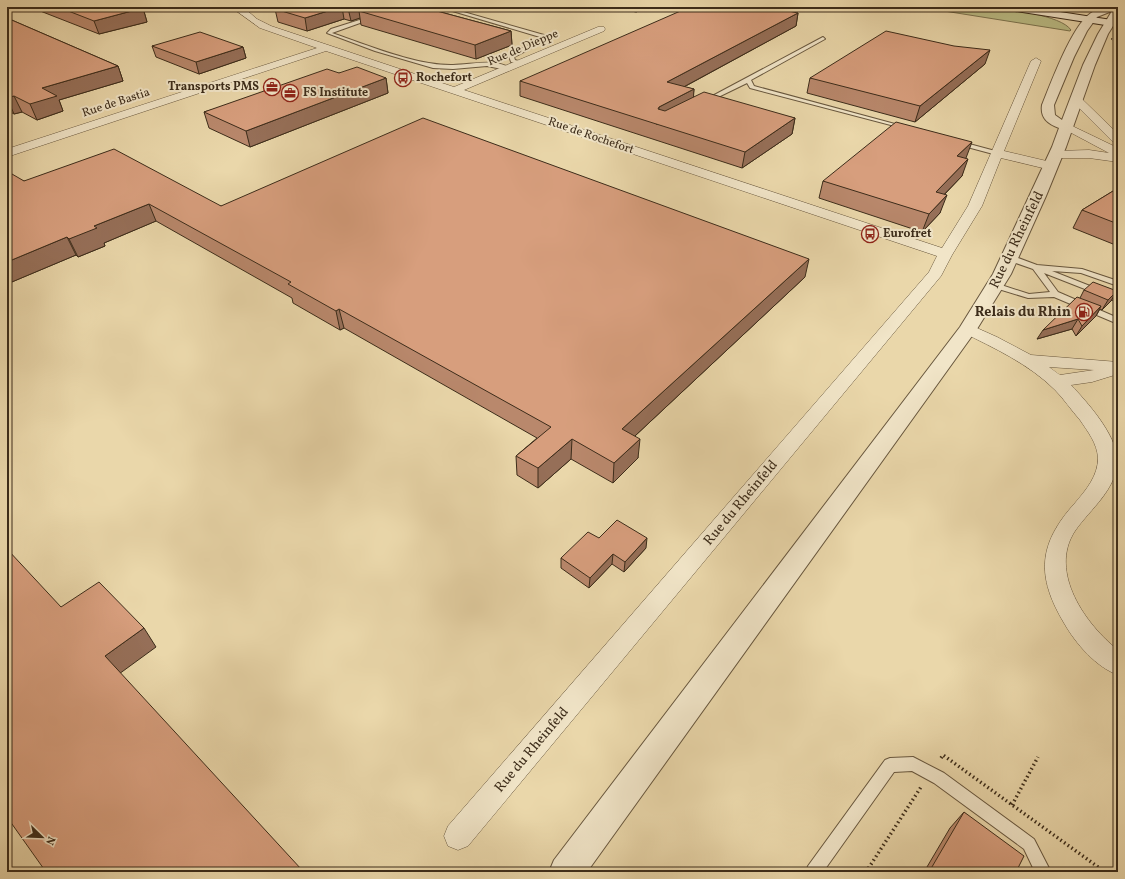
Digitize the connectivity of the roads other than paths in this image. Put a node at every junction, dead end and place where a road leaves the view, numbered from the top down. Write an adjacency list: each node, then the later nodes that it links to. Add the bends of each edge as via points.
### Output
1 (441, 7): 13 (lane, via 542,36 544,40 511,57 513,61)
2 (1041, 7): 7 (street)
3 (1115, 7): 7 (street); 7 (street)
4 (243, 8): 11 (street, Rue de Rochefort, via 253,21 260,25)
5 (1014, 8): 7 (street); 9 (street, via 1064,19)
6 (380, 14): 15 (lane, via 329,33 433,66 488,64)
7 (1110, 19): 9 (street); 14 (street, Rue du Rheinfeld); 14 (street, via 1091,33 1084,49)
8 (601, 29): 13 (street, Rue de Dieppe)
9 (1082, 30): 20 (street, via 1047,112 1053,120)
10 (823, 38): 16 (lane)
11 (325, 48): 17 (street, Rue de Rochefort); 24 (street, Rue de Bastia)
12 (1036, 61): 25 (street, Rue du Rheinfeld)
13 (520, 63): 15 (street, Rue de Dieppe)
14 (1089, 65): 18 (street, Rue du Rheinfeld)
15 (507, 68): 17 (street, Rue de Dieppe)
16 (748, 80): 19 (lane); 21 (lane, via 752,87)
17 (454, 90): 29 (street, Rue de Rochefort)
18 (1076, 99): 20 (street, Rue du Rheinfeld); 22 (street)
19 (701, 104)
20 (1066, 126): 22 (street, via 1088,127); 26 (street); 28 (street, Rue du Rheinfeld)
21 (910, 130)
22 (1116, 139)
23 (953, 141): 25 (lane)
24 (7, 153)
25 (997, 153): 28 (street); 29 (street, Rue du Rheinfeld, via 975,206)
26 (1118, 154)
27 (1118, 158): 28 (street, via 1089,154)
28 (1054, 160): 30 (street, Rue du Rheinfeld)
29 (945, 254): 42 (street, Rue du Rheinfeld, via 936,273)
30 (1010, 258): 31 (lane); 33 (street, Rue du Rheinfeld)
31 (1036, 267): 32 (lane, via 1082,271); 34 (lane); 35 (lane)
32 (1118, 284)
33 (995, 285): 34 (lane, via 1028,296); 37 (street, Rue du Rheinfeld)
34 (1055, 294): 36 (lane)
35 (1118, 300)
36 (1118, 321)
37 (968, 329): 38 (street); 43 (street, Rue du Rheinfeld)
38 (1028, 360): 39 (street); 40 (street)
39 (1117, 367): 40 (street, via 1098,375)
40 (1056, 381): 41 (street, via 1096,428 1104,444 1108,464 1102,482 1064,532 1055,554 1056,579 1065,604 1087,636)
41 (1118, 664)
42 (458, 836)
43 (566, 872)
44 (814, 872): 45 (lane, via 890,765 913,764 939,778 1029,844)
45 (1043, 872)

